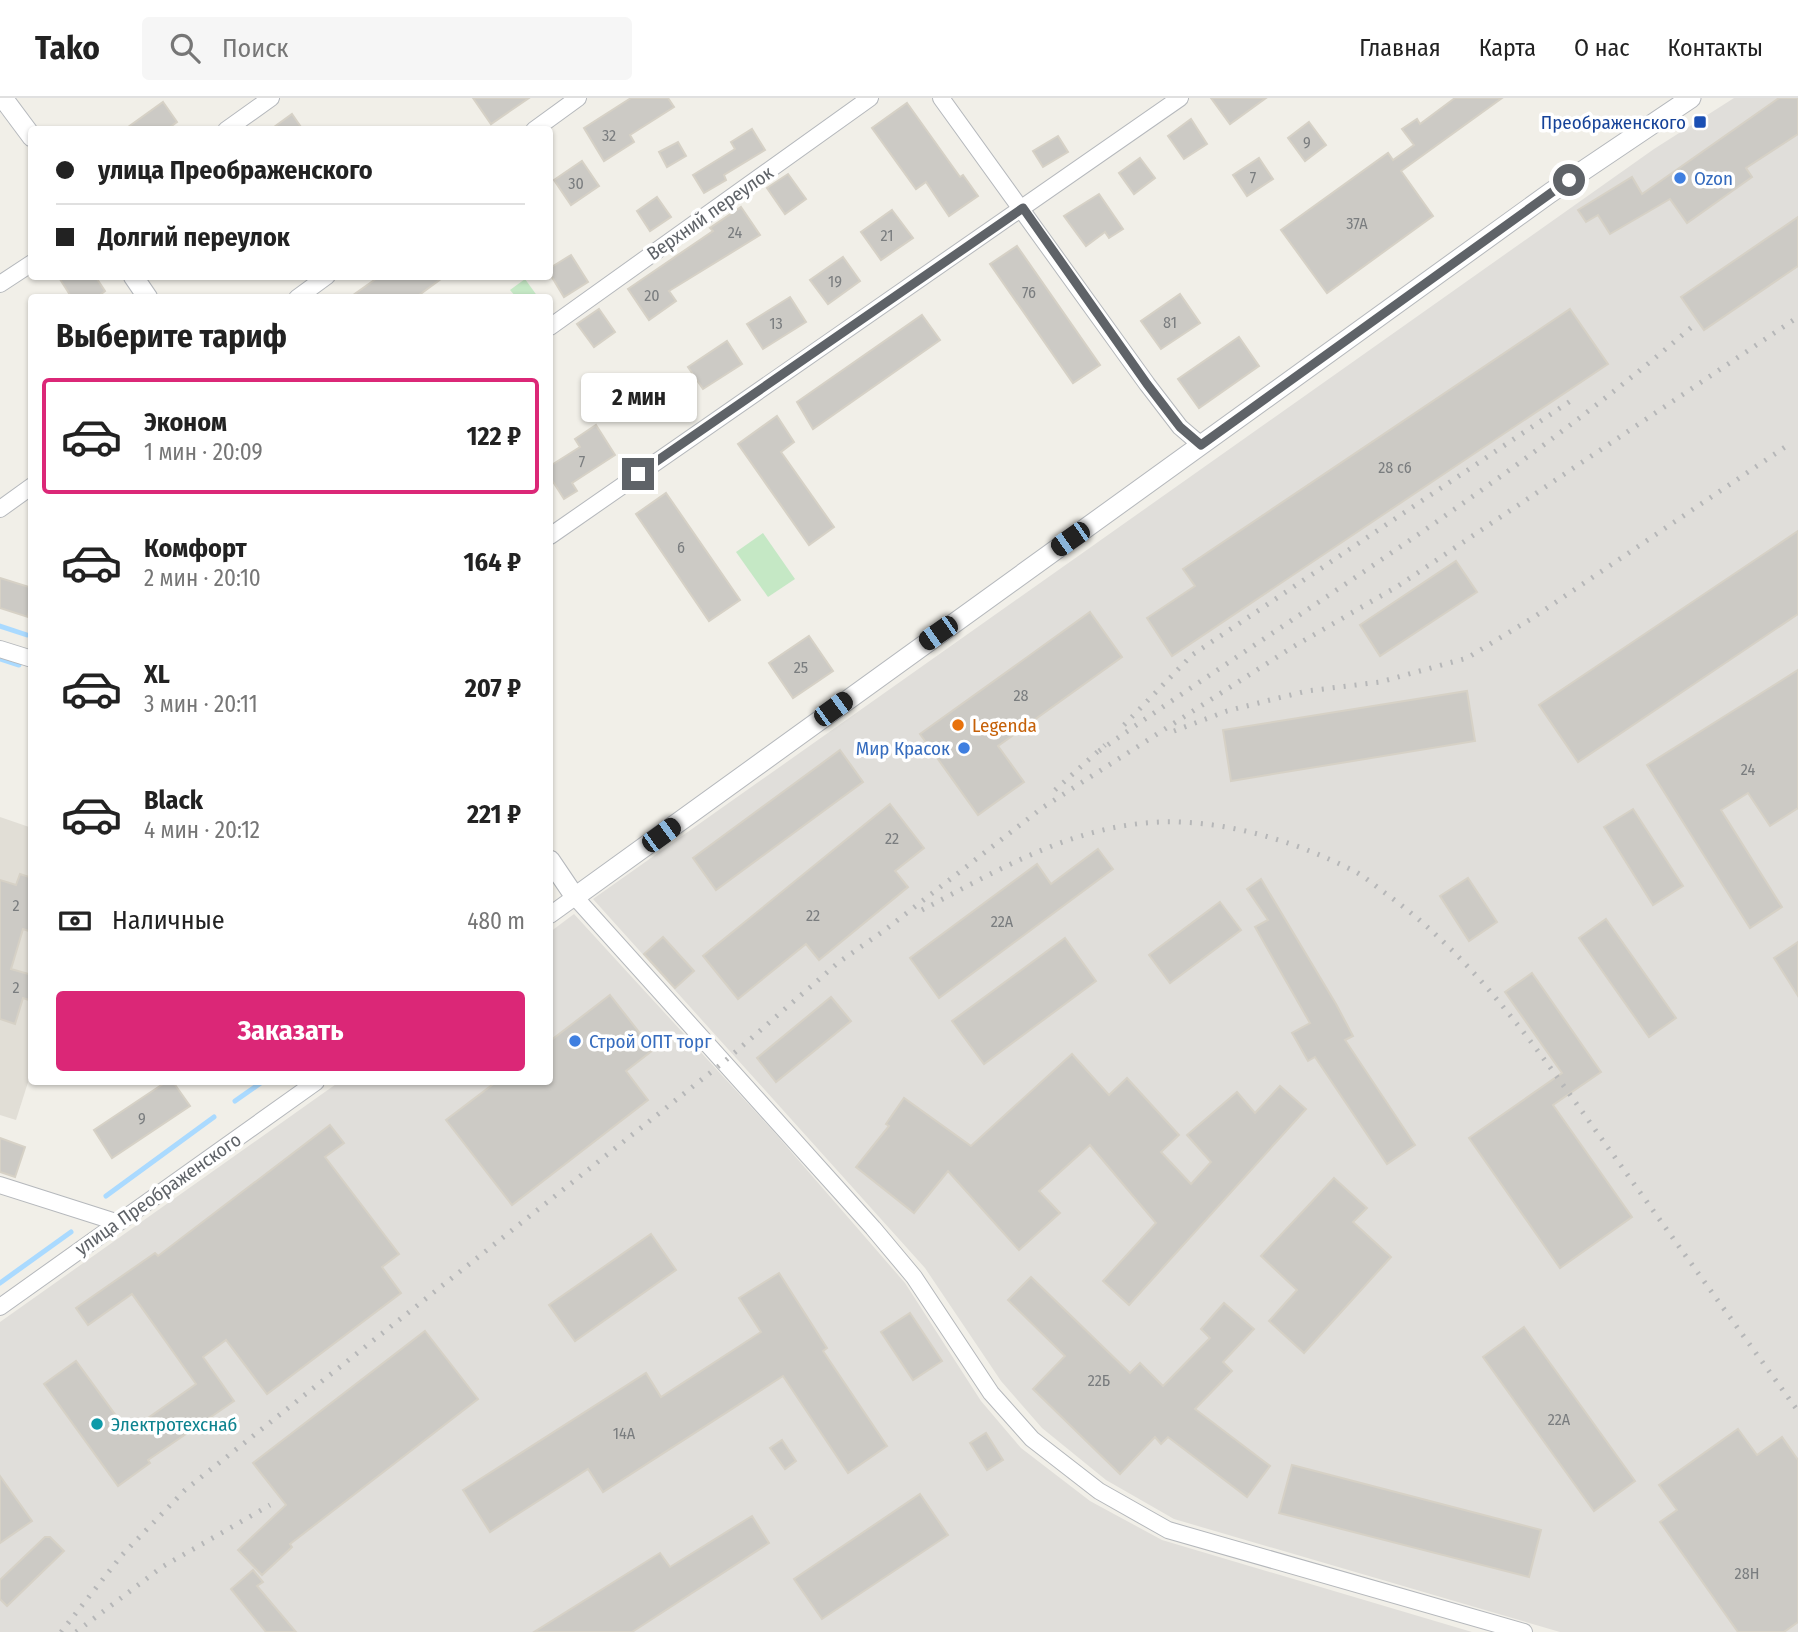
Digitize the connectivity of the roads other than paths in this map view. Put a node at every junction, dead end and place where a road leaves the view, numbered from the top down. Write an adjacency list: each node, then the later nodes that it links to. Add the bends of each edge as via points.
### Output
1 (3, 98): 10 (street)
2 (271, 98): 8 (street)
3 (578, 98): 9 (street)
4 (870, 98): 16 (street, Верхний переулок)
5 (941, 98): 11 (street)
6 (1180, 98): 11 (street)
7 (1691, 98): 17 (street, via 1550,193)
8 (232, 126)
9 (540, 126)
10 (28, 132)
11 (1023, 208): 17 (street, via 1147,384 1180,427); 20 (street)
12 (28, 266): 14 (street)
13 (322, 280): 15 (street)
14 (0, 285)
15 (302, 294)
16 (553, 325)
17 (1201, 445): 24 (street)
18 (28, 489): 19 (street)
19 (0, 509)
20 (553, 534)
21 (0, 649): 22 (street)
22 (28, 658)
23 (553, 864): 24 (street)
24 (575, 897): 25 (street); 30 (street, via 873,1228 914,1277 992,1393 1031,1439 1099,1491 1168,1530)
25 (553, 913)
26 (312, 1085): 28 (street, улица Преображенского)
27 (0, 1185): 28 (street)
28 (116, 1223): 29 (street, улица Преображенского)
29 (0, 1307)
30 (1524, 1632)

